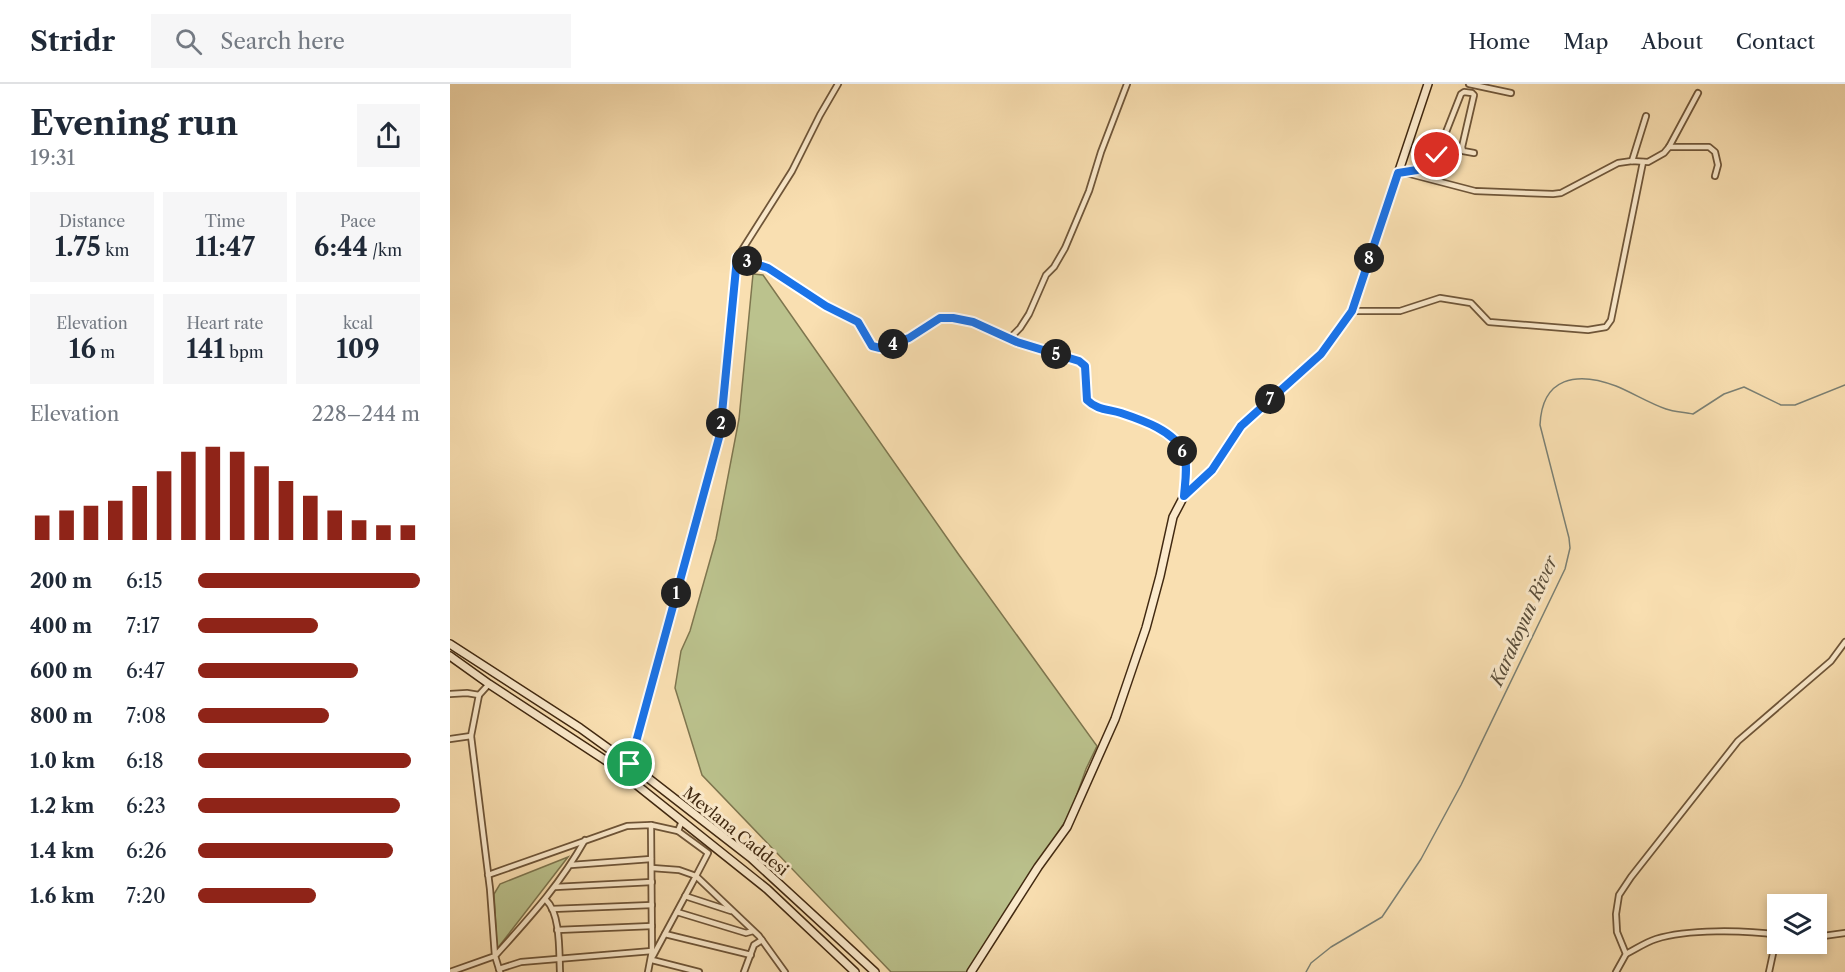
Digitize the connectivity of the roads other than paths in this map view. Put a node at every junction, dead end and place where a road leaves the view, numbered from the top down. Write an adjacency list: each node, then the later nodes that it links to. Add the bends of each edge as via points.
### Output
1 (838, 84): 15 (street, via 792,171)
2 (1127, 84): 17 (street, via 1065,248 1046,275 1029,314)
3 (1428, 84): 12 (main road)
4 (1469, 84): 5 (street)
5 (1512, 93)
6 (1698, 93): 8 (street)
7 (1646, 116): 10 (street)
8 (1669, 147): 11 (street); 14 (street, via 1709,147 1715,152 1718,165)
9 (1474, 153): 13 (street, via 1463,151 1462,147 1474,95 1464,92 1437,155)
10 (1632, 161): 11 (street); 13 (street, via 1608,167 1553,194 1475,191)
11 (1643, 162): 16 (street, via 1611,320 1606,327 1588,330 1489,322 1471,303 1440,298 1400,310)
12 (1398, 173): 13 (street); 16 (main road)
13 (1406, 173)
14 (1715, 176)
15 (737, 258): 17 (street, via 768,268 858,322 872,346 880,348 909,338 940,318 973,322); 27 (street, via 720,434)
16 (1352, 311): 18 (main road, via 1321,354 1241,426 1212,470)
17 (1010, 338): 18 (street, via 1079,361 1085,366 1087,400 1096,408 1131,416 1174,438 1184,454)
18 (1184, 496): 69 (main road, via 1173,517 1155,597 1115,719 1067,827)
19 (1845, 642): 54 (street, via 1831,661 1737,741 1631,877 1619,895 1616,914 1617,932)
20 (450, 644): 27 (main road, Mevlana Caddesi)
21 (450, 656): 22 (main road)
22 (489, 684): 24 (street); 28 (main road, via 608,762)
23 (450, 694): 24 (street)
24 (479, 695): 25 (street)
25 (471, 736): 26 (street); 35 (street)
26 (450, 739)
27 (630, 764): 68 (main road, Mevlana Caddesi, via 751,858)
28 (682, 821): 30 (street); 67 (main road, via 767,889)
29 (651, 825): 30 (street); 31 (street, via 627,826); 32 (street)
30 (678, 831): 36 (street, via 708,854)
31 (585, 840): 33 (street); 35 (street)
32 (651, 859): 33 (street); 34 (street)
33 (571, 865): 38 (street)
34 (652, 868): 36 (street); 37 (street)
35 (488, 875): 57 (street)
36 (696, 876): 39 (street); 44 (street)
37 (652, 882): 38 (street); 41 (street)
38 (555, 887): 40 (street)
39 (685, 896): 43 (street); 44 (street)
40 (546, 900): 42 (street); 57 (street)
41 (652, 905): 42 (street); 45 (street)
42 (552, 909): 46 (street)
43 (677, 912): 47 (street, via 746,933); 49 (street)
44 (733, 912): 47 (street)
45 (652, 926): 46 (street); 53 (street)
46 (557, 930): 58 (street)
47 (753, 931): 52 (street)
48 (1845, 933): 51 (street)
49 (665, 934): 56 (street); 59 (street)
50 (1767, 934): 54 (street, via 1694,933 1655,939)
51 (1827, 935)
52 (762, 940): 56 (street, via 754,945); 66 (street)
53 (652, 951): 58 (street); 59 (street)
54 (1626, 954): 70 (street)
55 (1773, 954): 71 (street)
56 (751, 955): 65 (street)
57 (495, 956): 60 (street); 61 (street)
58 (559, 958): 60 (street, via 521,962); 62 (street)
59 (652, 959): 63 (street); 64 (street)
60 (499, 971)
61 (450, 972)
62 (561, 972)
63 (648, 972)
64 (699, 972)
65 (744, 972)
66 (785, 972)
67 (855, 972)
68 (874, 972)
69 (970, 972)
70 (1616, 972)
71 (1769, 972)

